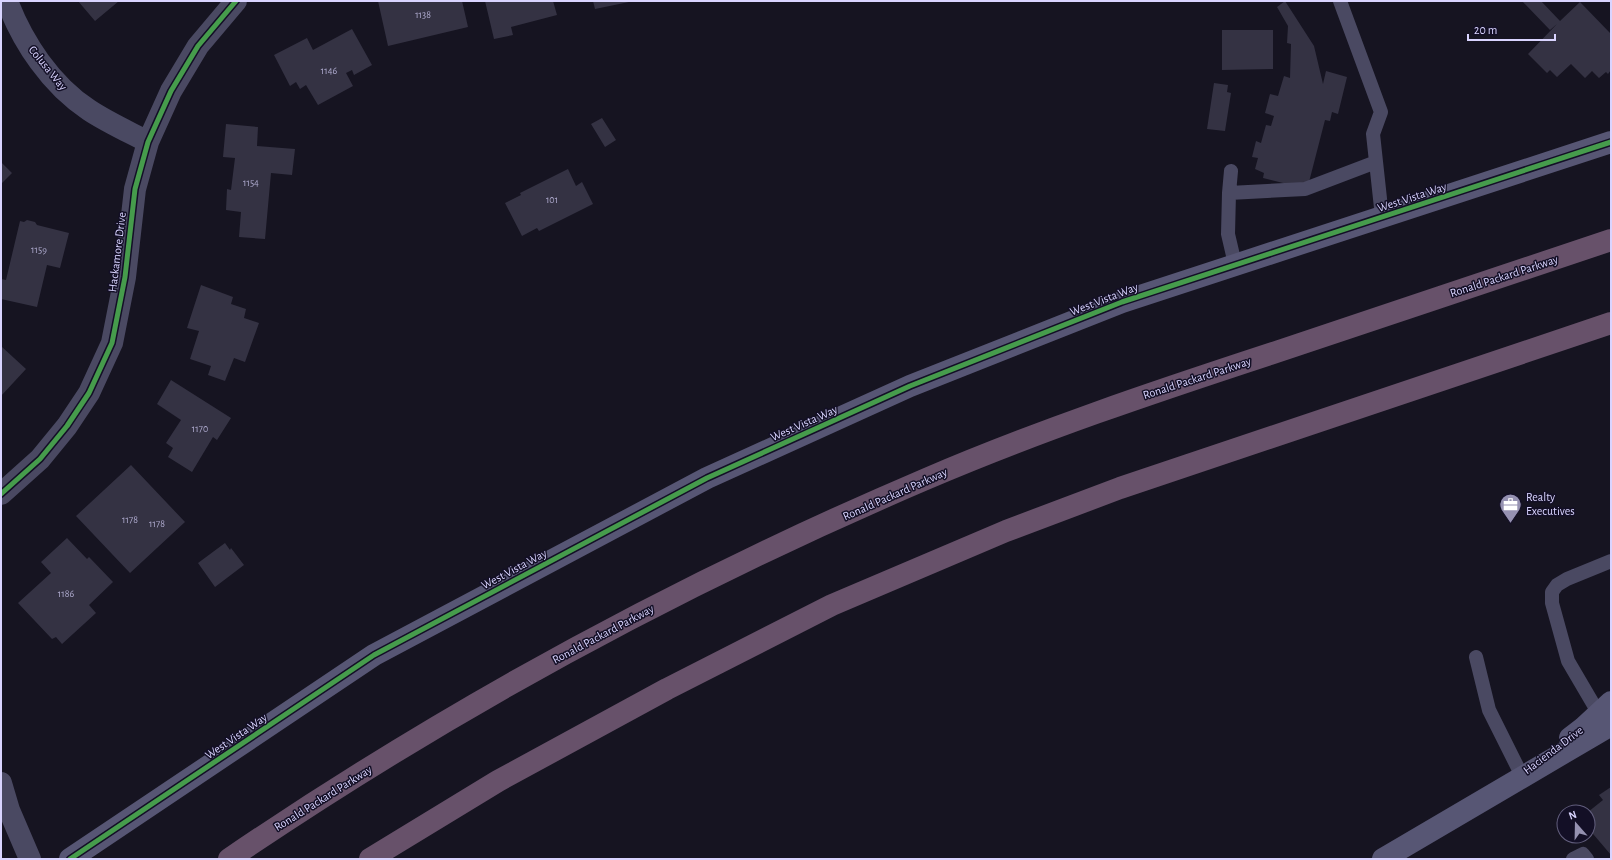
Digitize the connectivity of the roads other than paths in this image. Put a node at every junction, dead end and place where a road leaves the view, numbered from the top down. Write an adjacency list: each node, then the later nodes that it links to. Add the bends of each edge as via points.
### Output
1 (7, 1): 4 (street, Colusa Way, via 32,52 60,86 88,110)
2 (236, 1): 4 (street, Hackamore Drive, via 198,46 171,91)
3 (1340, 1): 6 (lane, via 1381,112 1373,134)
4 (148, 142): 13 (street, Hackamore Drive, via 135,189 125,277 112,343 89,393 67,426 40,459)
5 (1611, 142): 9 (main road, West Vista Way)
6 (1376, 162): 8 (lane, via 1304,189); 9 (lane)
7 (1231, 171): 8 (lane)
8 (1229, 193): 11 (lane, via 1228,234)
9 (1382, 217): 11 (main road, West Vista Way)
10 (1611, 240): 21 (highway, Ronald Packard Parkway, via 1102,410 927,479 749,559 640,613 528,674 365,771)
11 (1236, 264): 20 (main road, West Vista Way, via 1122,302 910,386 707,478 374,655)
12 (1611, 323): 22 (highway, via 1120,488 1006,532 832,605 667,688 504,778)
13 (1, 494)
14 (1611, 561): 16 (lane, via 1566,579 1552,592 1552,603 1568,661)
15 (1476, 657): 17 (lane, via 1489,710)
16 (1607, 717): 17 (main road, Hacienda Drive, via 1583,728)
17 (1522, 776): 23 (main road, Hacienda Drive)
18 (1, 783): 19 (street, via 9,810)
19 (30, 859)
20 (70, 859)
21 (229, 859)
22 (370, 859)
23 (1383, 859)
24 (1573, 859): 25 (lane, via 1583,854)
25 (1587, 859)

